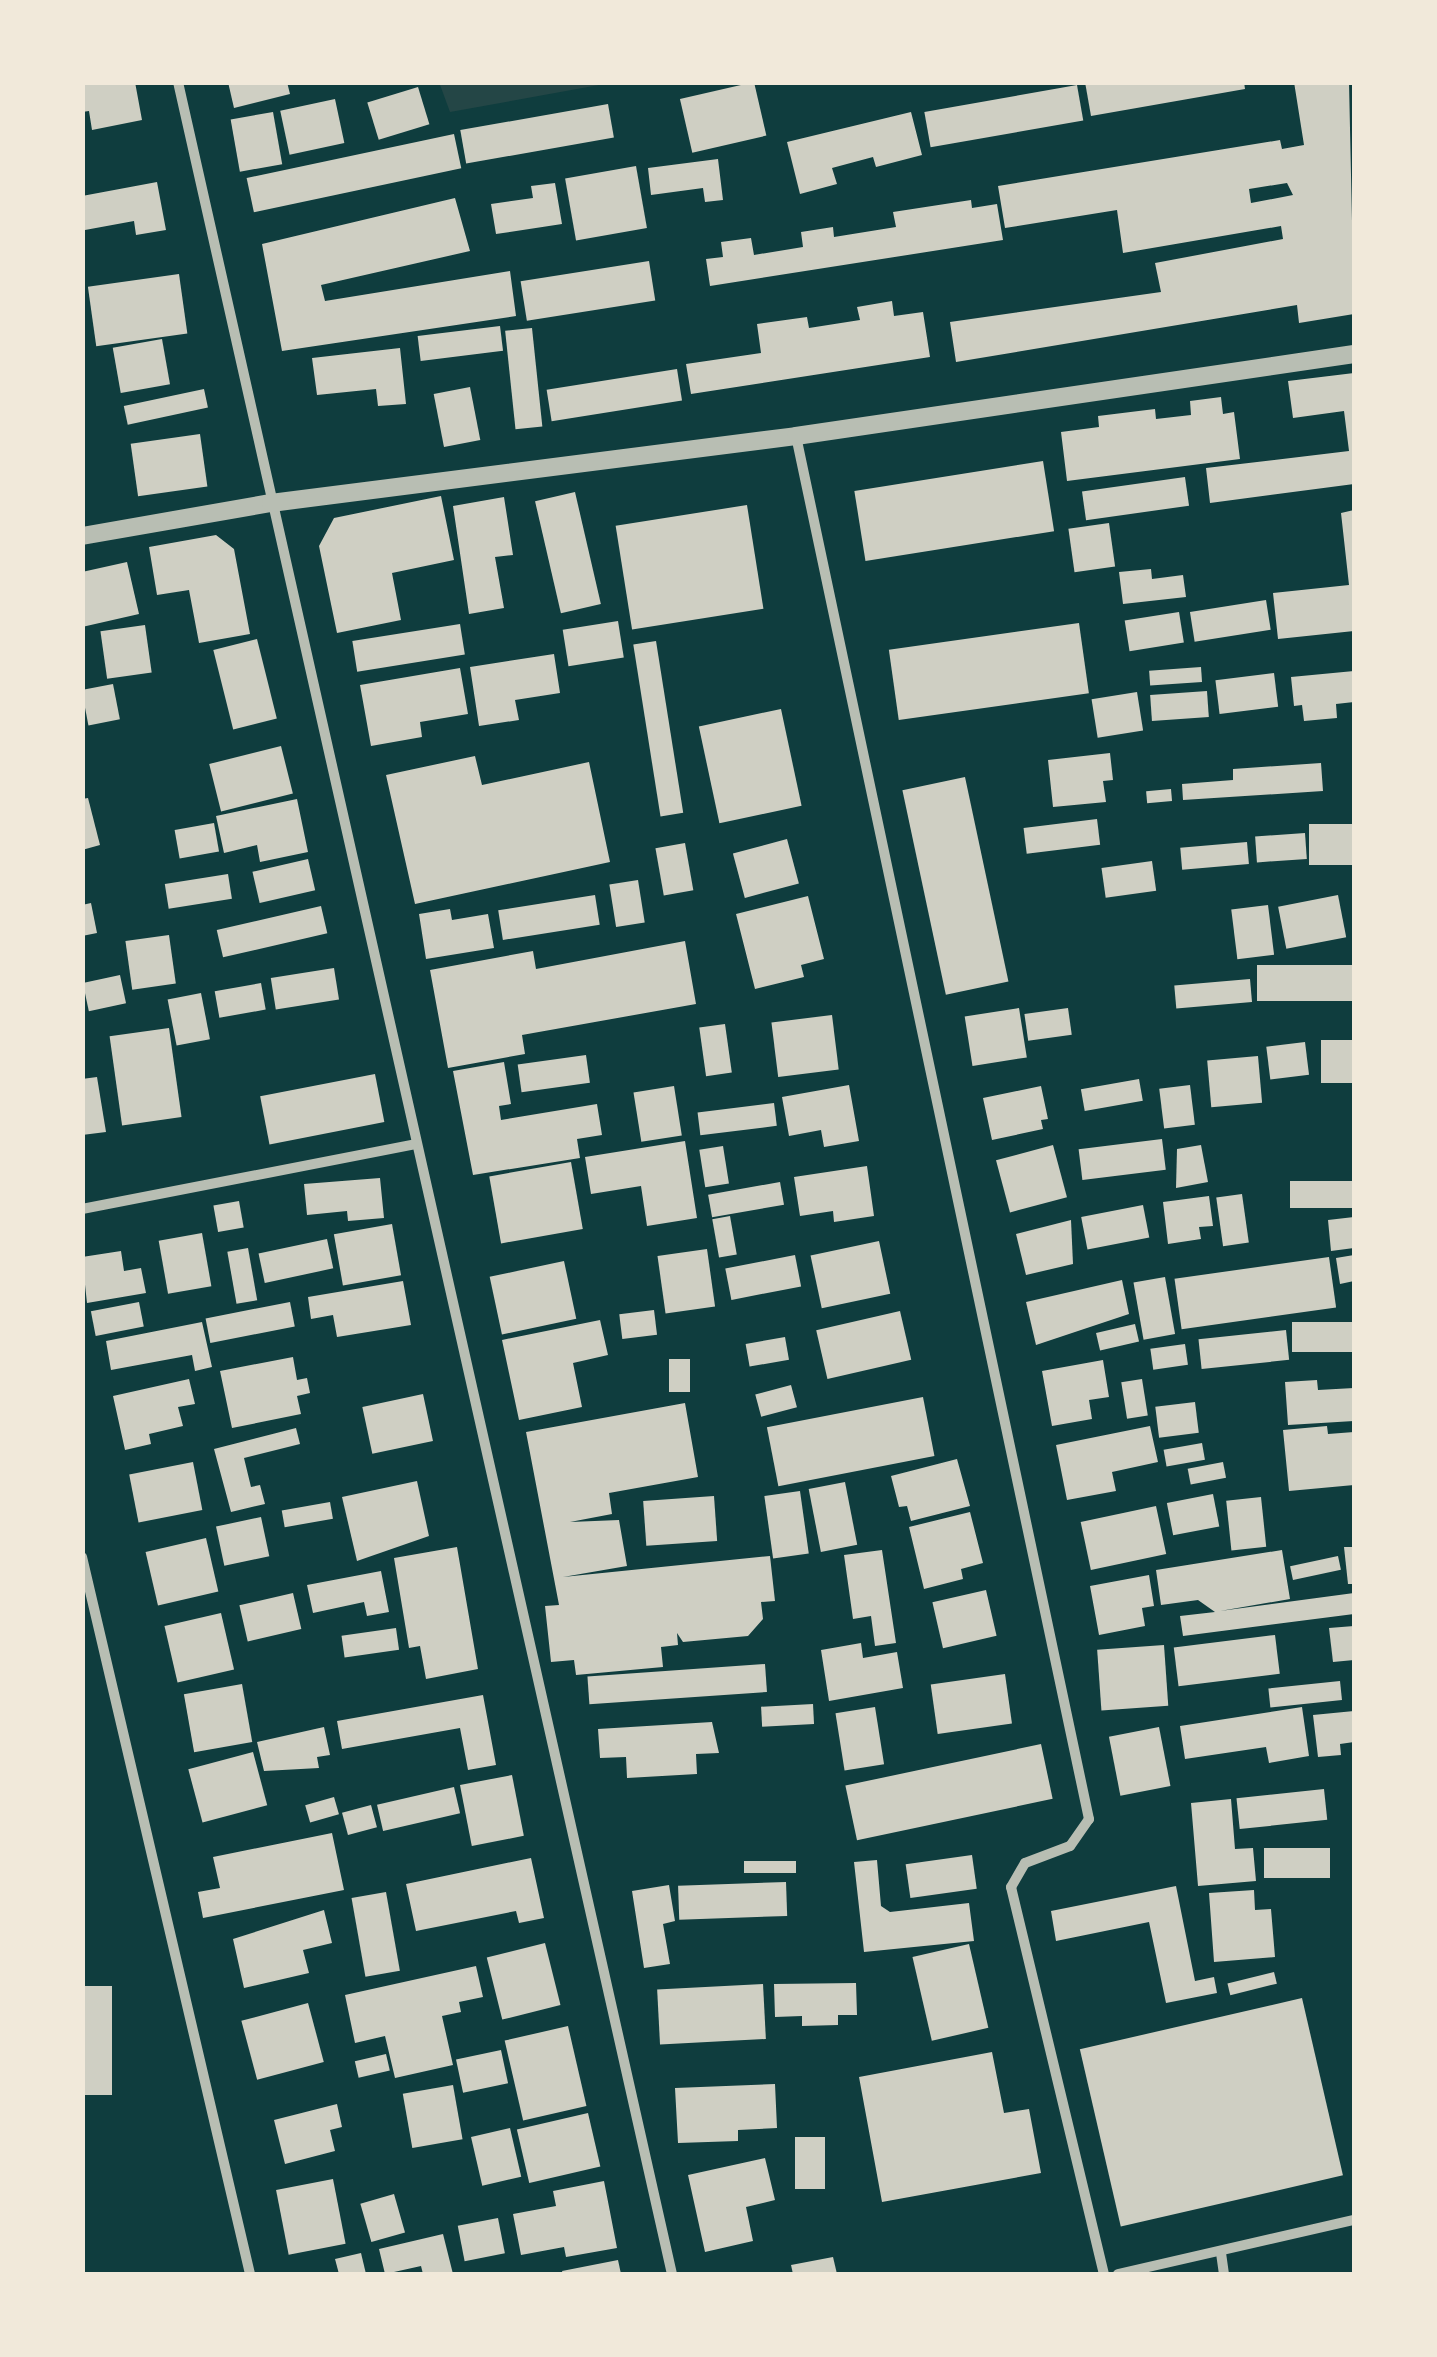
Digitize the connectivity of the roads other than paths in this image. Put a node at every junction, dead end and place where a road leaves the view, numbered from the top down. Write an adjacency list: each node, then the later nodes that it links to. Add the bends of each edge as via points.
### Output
1 (178, 82): 4 (street)
2 (1354, 354): 3 (street)
3 (796, 436): 4 (street); 13 (street, via 1090,1819 1070,1846 1026,1864 1012,1887)
4 (271, 503): 5 (street); 6 (street)
5 (82, 536)
6 (416, 1144): 7 (street); 12 (street)
7 (82, 1209)
8 (82, 1557): 11 (street)
9 (1354, 2220): 10 (street)
10 (1221, 2253): 14 (street); 15 (street)
11 (250, 2274)
12 (672, 2274)
13 (1104, 2274)
14 (1118, 2274)
15 (1224, 2274)

